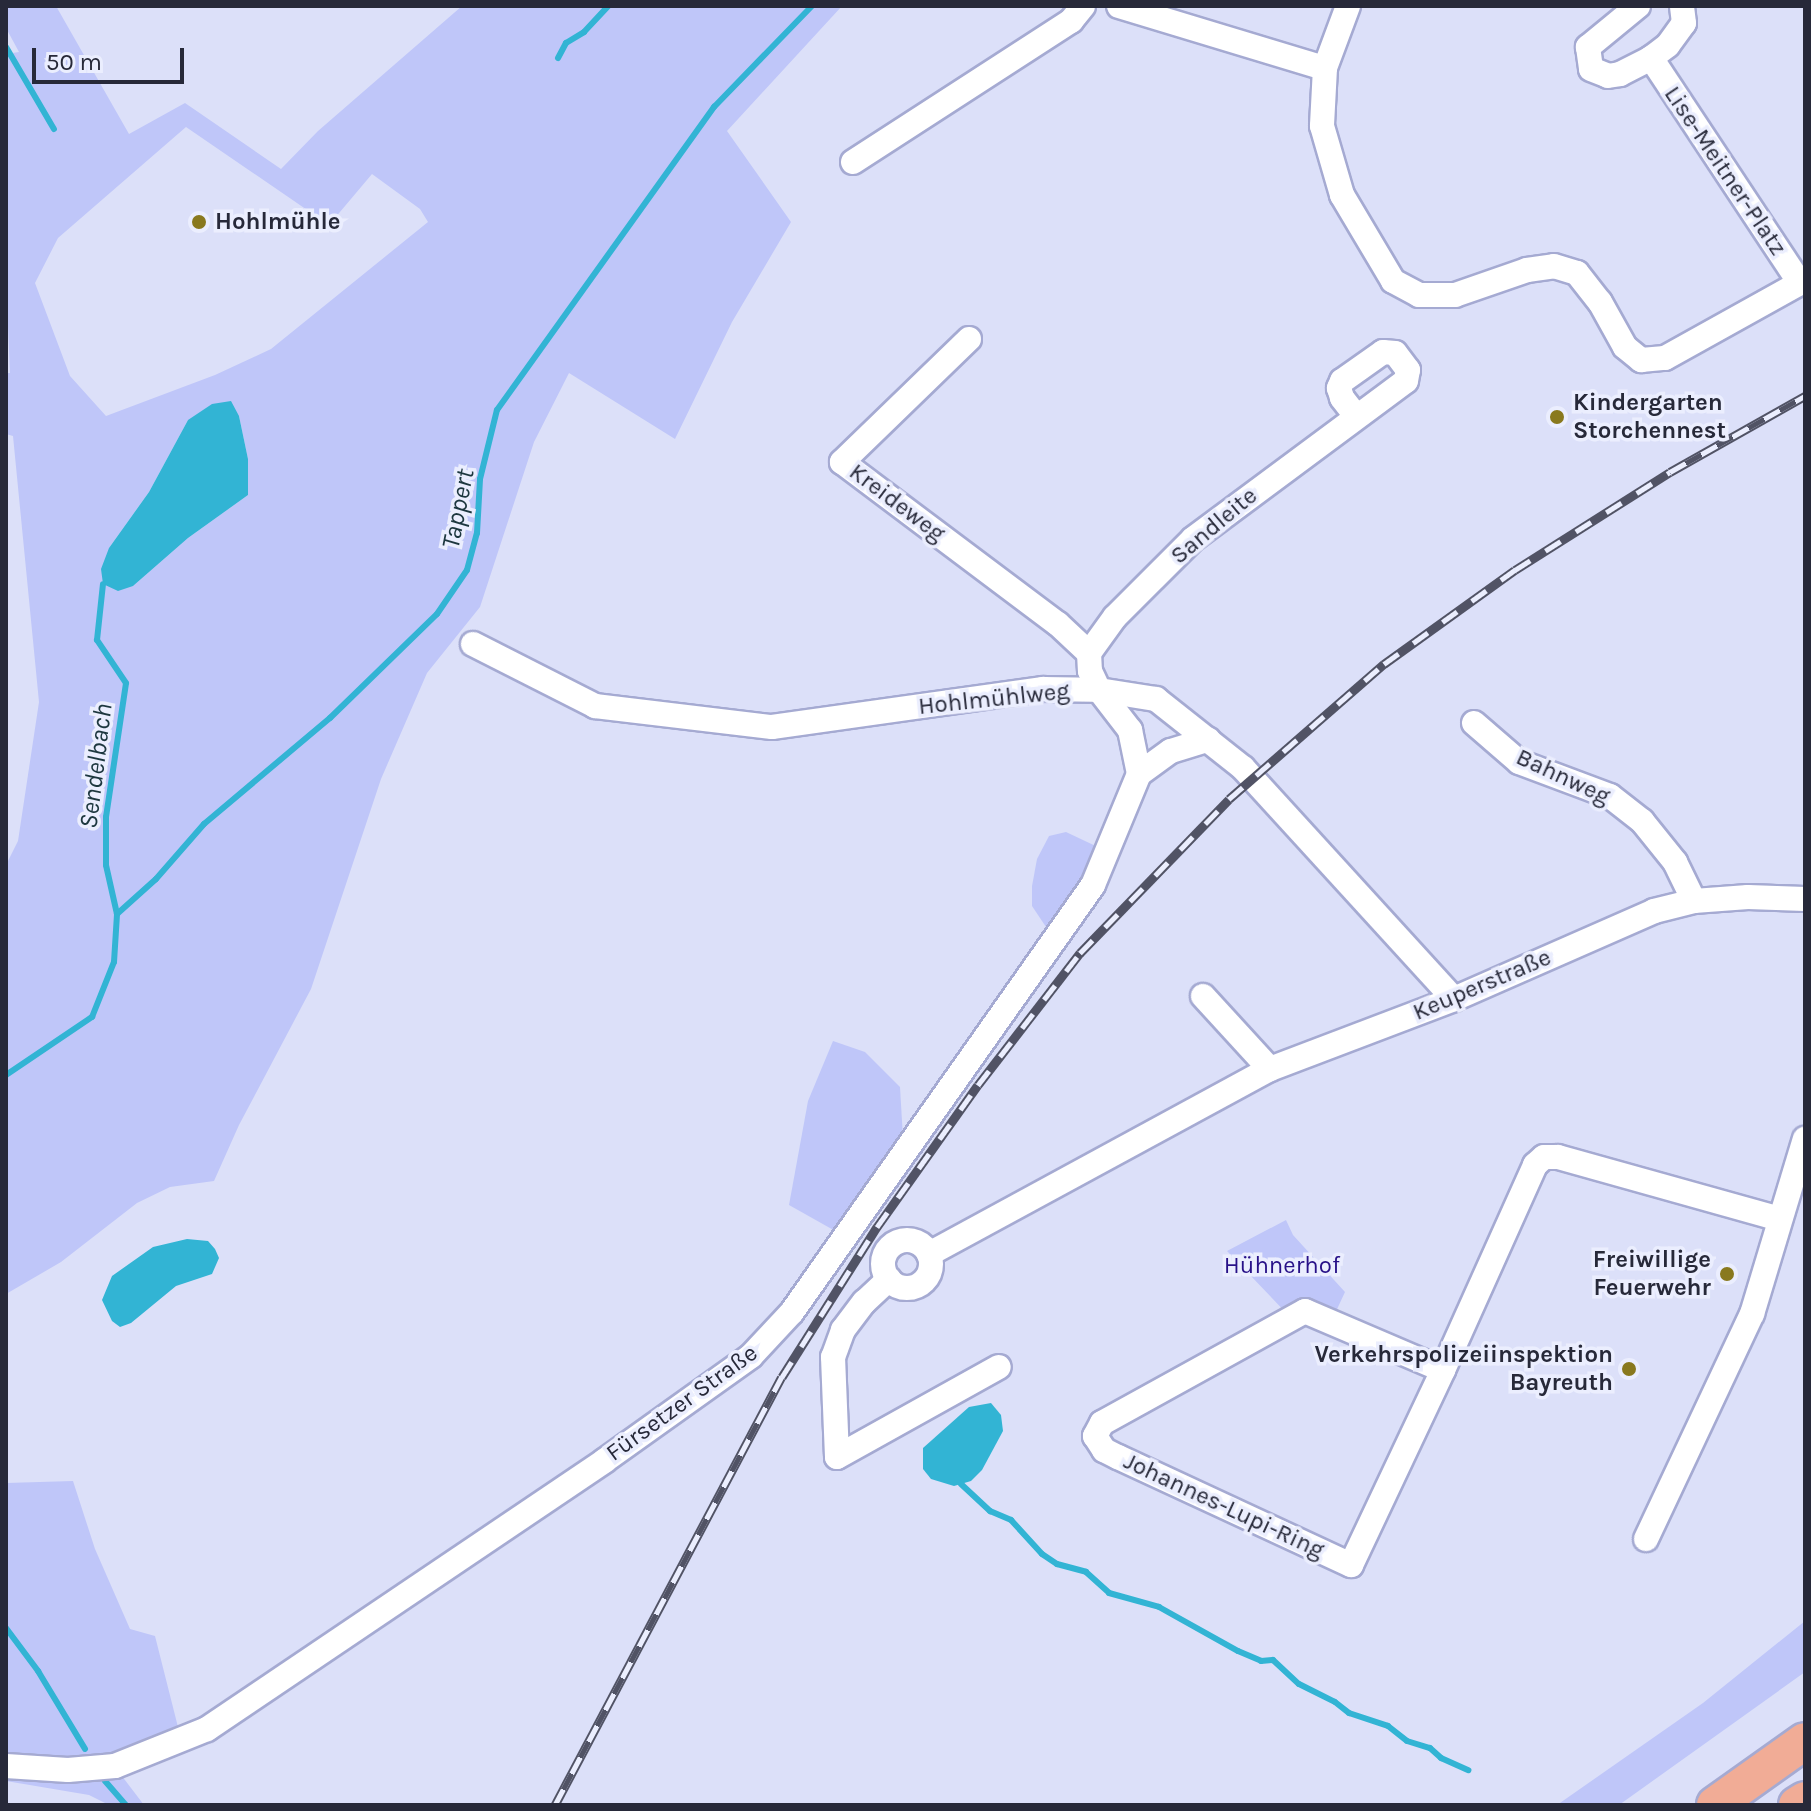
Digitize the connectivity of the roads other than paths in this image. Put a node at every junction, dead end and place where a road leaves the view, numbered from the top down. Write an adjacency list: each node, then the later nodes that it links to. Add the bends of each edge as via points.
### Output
1 (1083, 6): 8 (street, via 1071,21)
2 (1119, 6): 7 (street)
3 (1348, 6): 7 (street)
4 (1638, 6): 6 (street, Lise-Meitner-Platz, via 1599,35 1588,47 1587,60 1591,69 1608,76)
5 (1682, 6): 6 (street, Lise-Meitner-Platz, via 1684,23)
6 (1651, 58): 9 (street, Lise-Meitner-Platz)
7 (1325, 68): 9 (street, via 1322,126 1335,179 1393,281 1419,295 1455,295 1554,266 1577,273 1625,347 1641,360 1665,358)
8 (853, 162)
9 (1802, 281)
10 (969, 339): 13 (street, Kreideweg, via 842,462)
11 (1356, 416): 13 (street, Sandleite, via 1193,539 1115,617)
12 (473, 644): 14 (street, Hohlmühlweg, via 595,706 772,727 1043,689)
13 (1089, 653): 14 (street)
14 (1099, 690): 16 (street, Hohlmühlweg, via 1156,699); 17 (street, via 1130,730)
15 (1474, 723): 19 (street, Bahnweg, via 1519,762 1610,796 1642,821 1675,862)
16 (1208, 740): 17 (street, via 1171,751); 21 (street, Hohlmühlweg, via 1243,768)
17 (1139, 774): 31 (street, Fürsetzer Straße, via 1093,885 792,1312 751,1356 207,1729 115,1766)
18 (1805, 899): 19 (street)
19 (1694, 901): 21 (street, Keuperstraße, via 1654,911)
20 (1203, 996): 22 (street)
21 (1454, 999): 22 (street, Keuperstraße)
22 (1270, 1069): 25 (street, Keuperstraße)
23 (1805, 1139): 24 (street)
24 (1780, 1219): 28 (street, Johannes-Lupi-Ring, via 1544,1157 1535,1165); 29 (street, via 1752,1314)
25 (929, 1254): 26 (street, via 930,1270 920,1284 904,1288); 26 (street, via 915,1241 898,1241 885,1255)
26 (889, 1279): 27 (street, via 843,1330 833,1357 837,1457)
27 (999, 1367)
28 (1443, 1370): 28 (street, Johannes-Lupi-Ring, via 1351,1565 1104,1450 1095,1436 1102,1423 1305,1311)
29 (1646, 1539)
30 (1805, 1741): 33 (highway)
31 (6, 1766)
32 (1805, 1800): 34 (highway)
33 (1715, 1805)
34 (1797, 1805)

